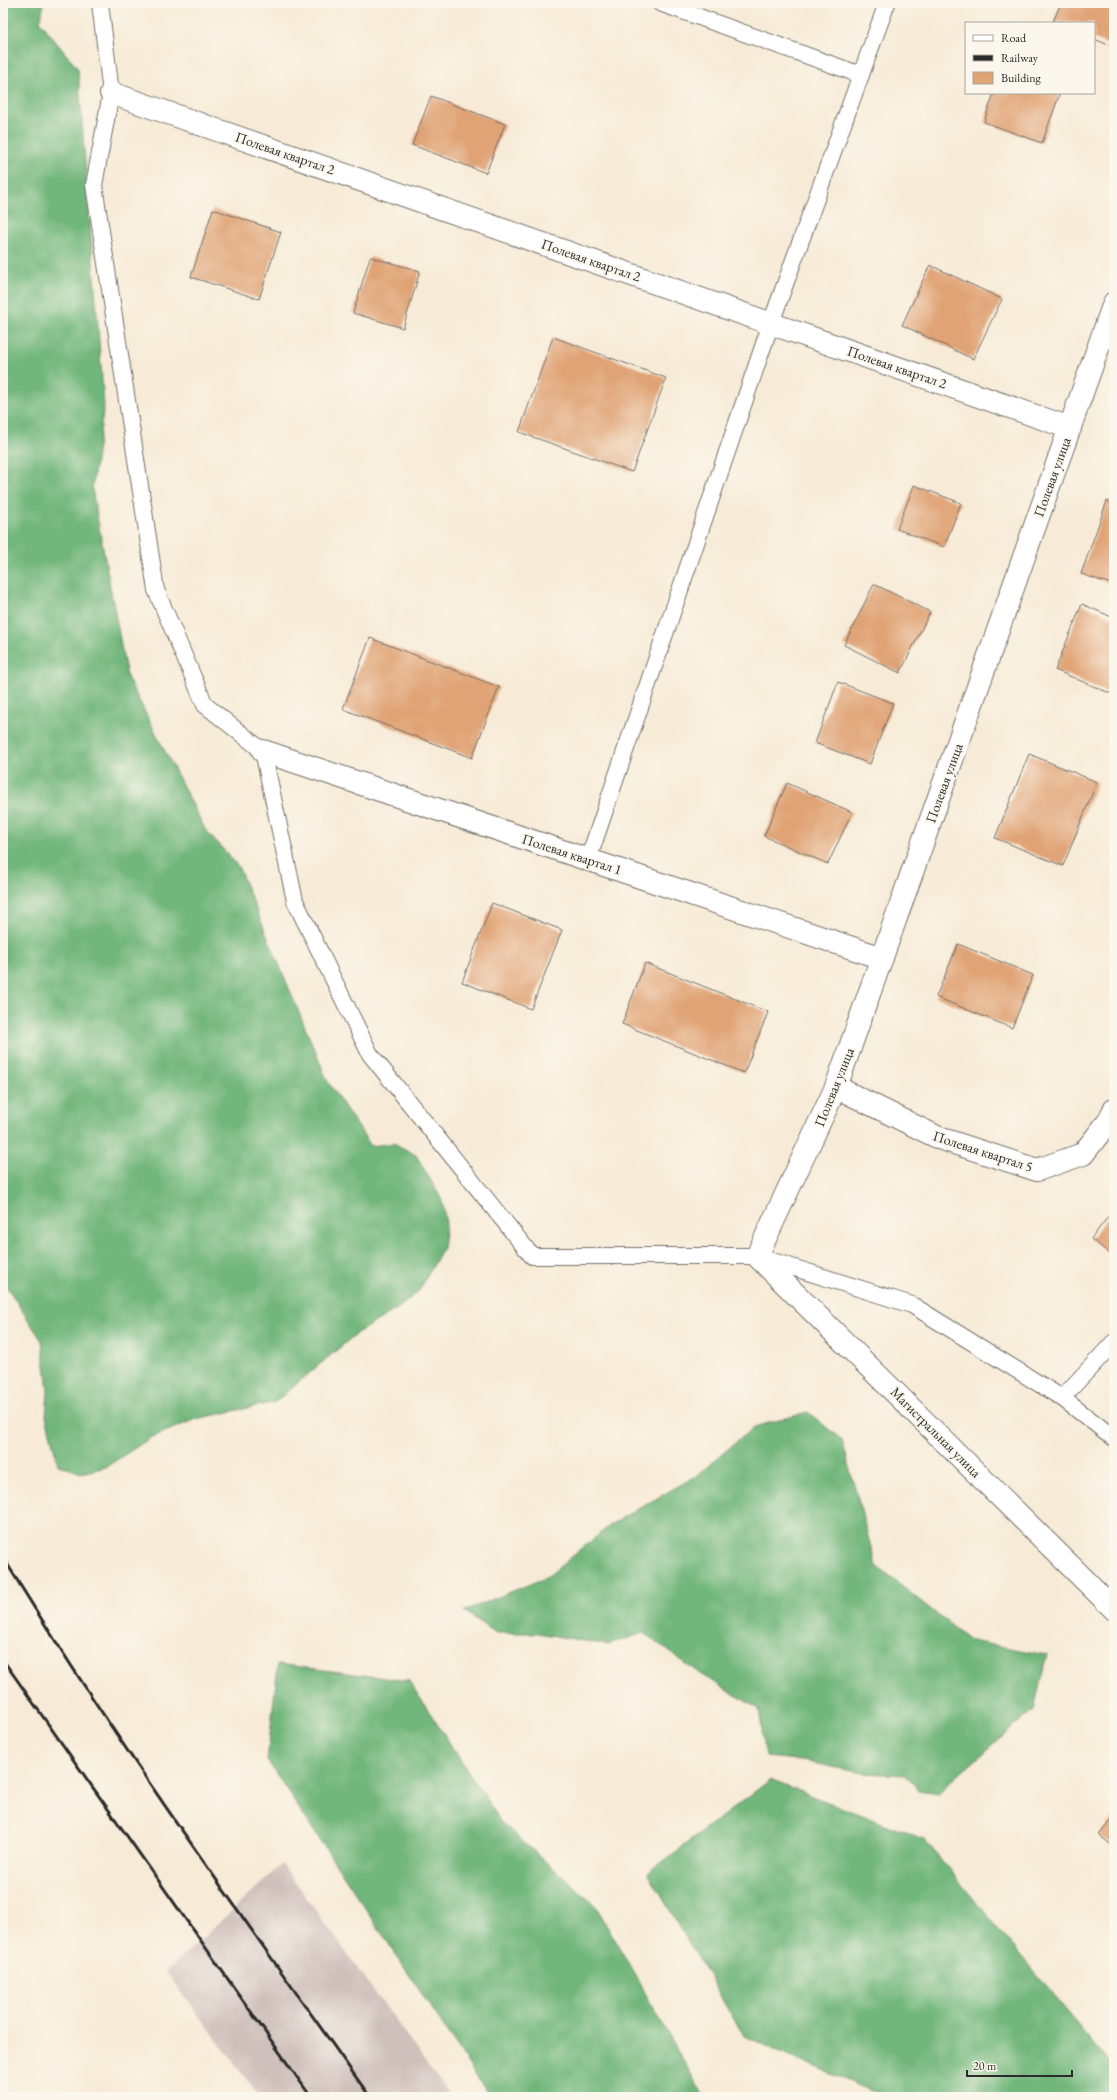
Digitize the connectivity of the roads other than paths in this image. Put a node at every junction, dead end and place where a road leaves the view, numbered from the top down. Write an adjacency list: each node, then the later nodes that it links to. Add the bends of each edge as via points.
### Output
1 (100, 3): 5 (lane)
2 (660, 3): 4 (lane)
3 (887, 3): 4 (lane)
4 (861, 75): 7 (lane)
5 (112, 92): 7 (street, Полевая квартал 2); 9 (lane, via 94,185 156,590 205,705)
6 (1114, 303): 8 (street, Полевая улица)
7 (771, 323): 8 (street, Полевая квартал 2); 10 (lane)
8 (1070, 428): 11 (street, Полевая улица)
9 (263, 751): 10 (street, Полевая квартал 1); 14 (lane, via 295,900 370,1054 532,1256)
10 (588, 860): 11 (street, Полевая квартал 1)
11 (882, 958): 12 (street, Полевая улица)
12 (836, 1087): 13 (street, Полевая квартал 5, via 939,1138 1037,1170 1083,1154 1108,1122); 14 (street, Полевая улица)
13 (1114, 1110)
14 (757, 1256): 16 (lane, via 912,1305); 18 (street, Магистральная улица)
15 (1114, 1342): 16 (lane)
16 (1062, 1398): 17 (lane)
17 (1114, 1438)
18 (1114, 1609)

